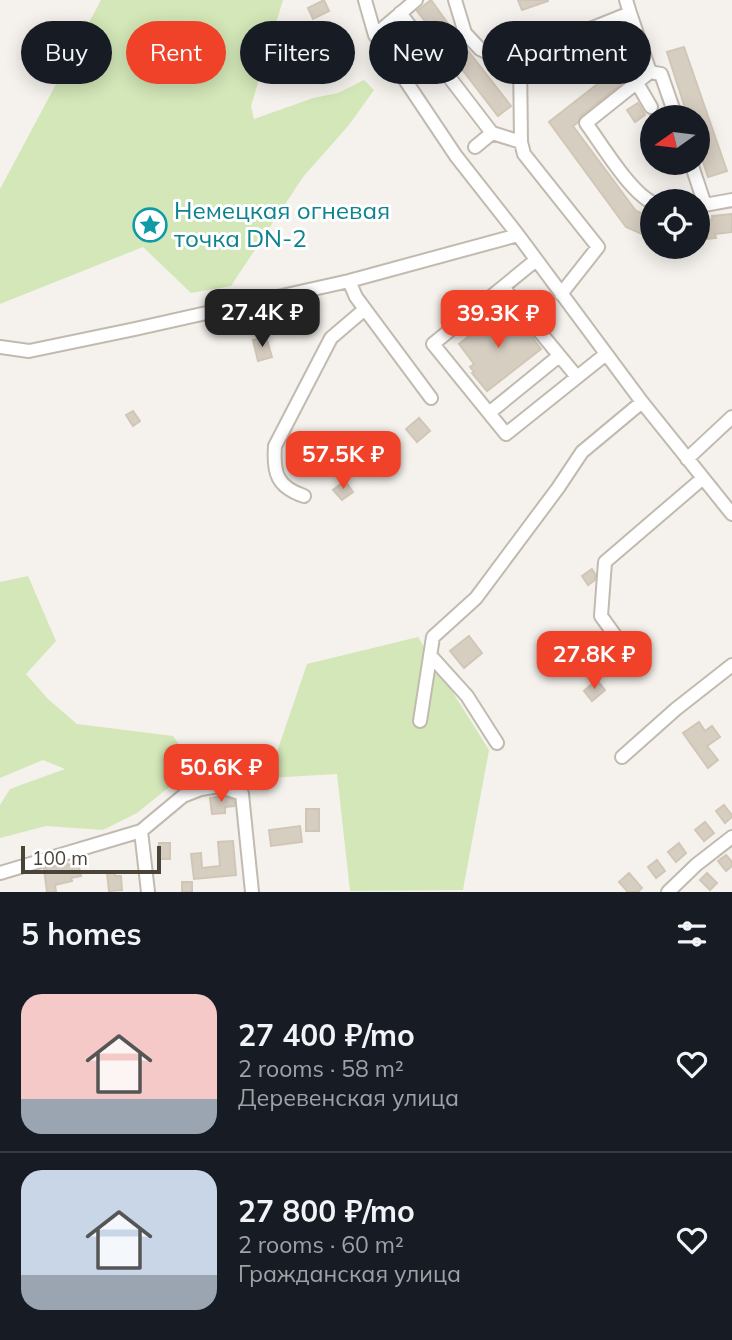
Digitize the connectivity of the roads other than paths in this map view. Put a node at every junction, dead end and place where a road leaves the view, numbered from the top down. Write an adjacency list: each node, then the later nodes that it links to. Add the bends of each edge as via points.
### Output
1 (365, 0): 6 (street)
2 (416, 0): 5 (street)
3 (455, 0): 9 (street, via 465,33)
4 (628, 6): 8 (street)
5 (400, 13): 7 (street); 17 (street)
6 (371, 21)
7 (391, 21)
8 (596, 21)
9 (482, 50)
10 (651, 72): 16 (street, via 661,74)
11 (408, 84): 23 (street, via 456,156)
12 (520, 84): 18 (street)
13 (635, 84): 20 (street, via 586,123)
14 (638, 84): 15 (street)
15 (650, 105)
16 (672, 105)
17 (492, 133): 18 (street); 19 (street)
18 (521, 142): 27 (street, via 524,154 598,247)
19 (475, 146)
20 (640, 194)
21 (732, 200): 22 (street)
22 (710, 204)
23 (518, 235): 24 (street); 25 (street)
24 (536, 260): 26 (street); 27 (street)
25 (349, 281): 28 (street); 29 (street, via 29,351)
26 (503, 287): 31 (street); 35 (street, via 433,344)
27 (561, 294): 30 (street)
28 (365, 309): 33 (street); 39 (street, via 331,338 275,446 279,478 290,491)
29 (0, 347)
30 (606, 354): 32 (street); 34 (street)
31 (559, 356): 32 (street); 35 (street)
32 (577, 377): 35 (street, via 506,434)
33 (432, 398)
34 (642, 402): 37 (street); 42 (street, via 582,452 475,598 433,637)
35 (489, 413)
36 (732, 417): 37 (street)
37 (687, 459): 38 (street)
38 (703, 478): 40 (street); 41 (street, via 605,562 601,616)
39 (304, 496)
40 (732, 514)
41 (627, 652)
42 (430, 655): 44 (street); 45 (street, via 467,696)
43 (732, 665): 46 (street)
44 (421, 722)
45 (497, 743)
46 (622, 757)
47 (141, 831): 49 (street); 50 (street); 51 (street, via 183,796 201,789 219,786 242,794)
48 (732, 838): 52 (street)
49 (0, 873)
50 (148, 892)
51 (252, 892)
52 (668, 892)

